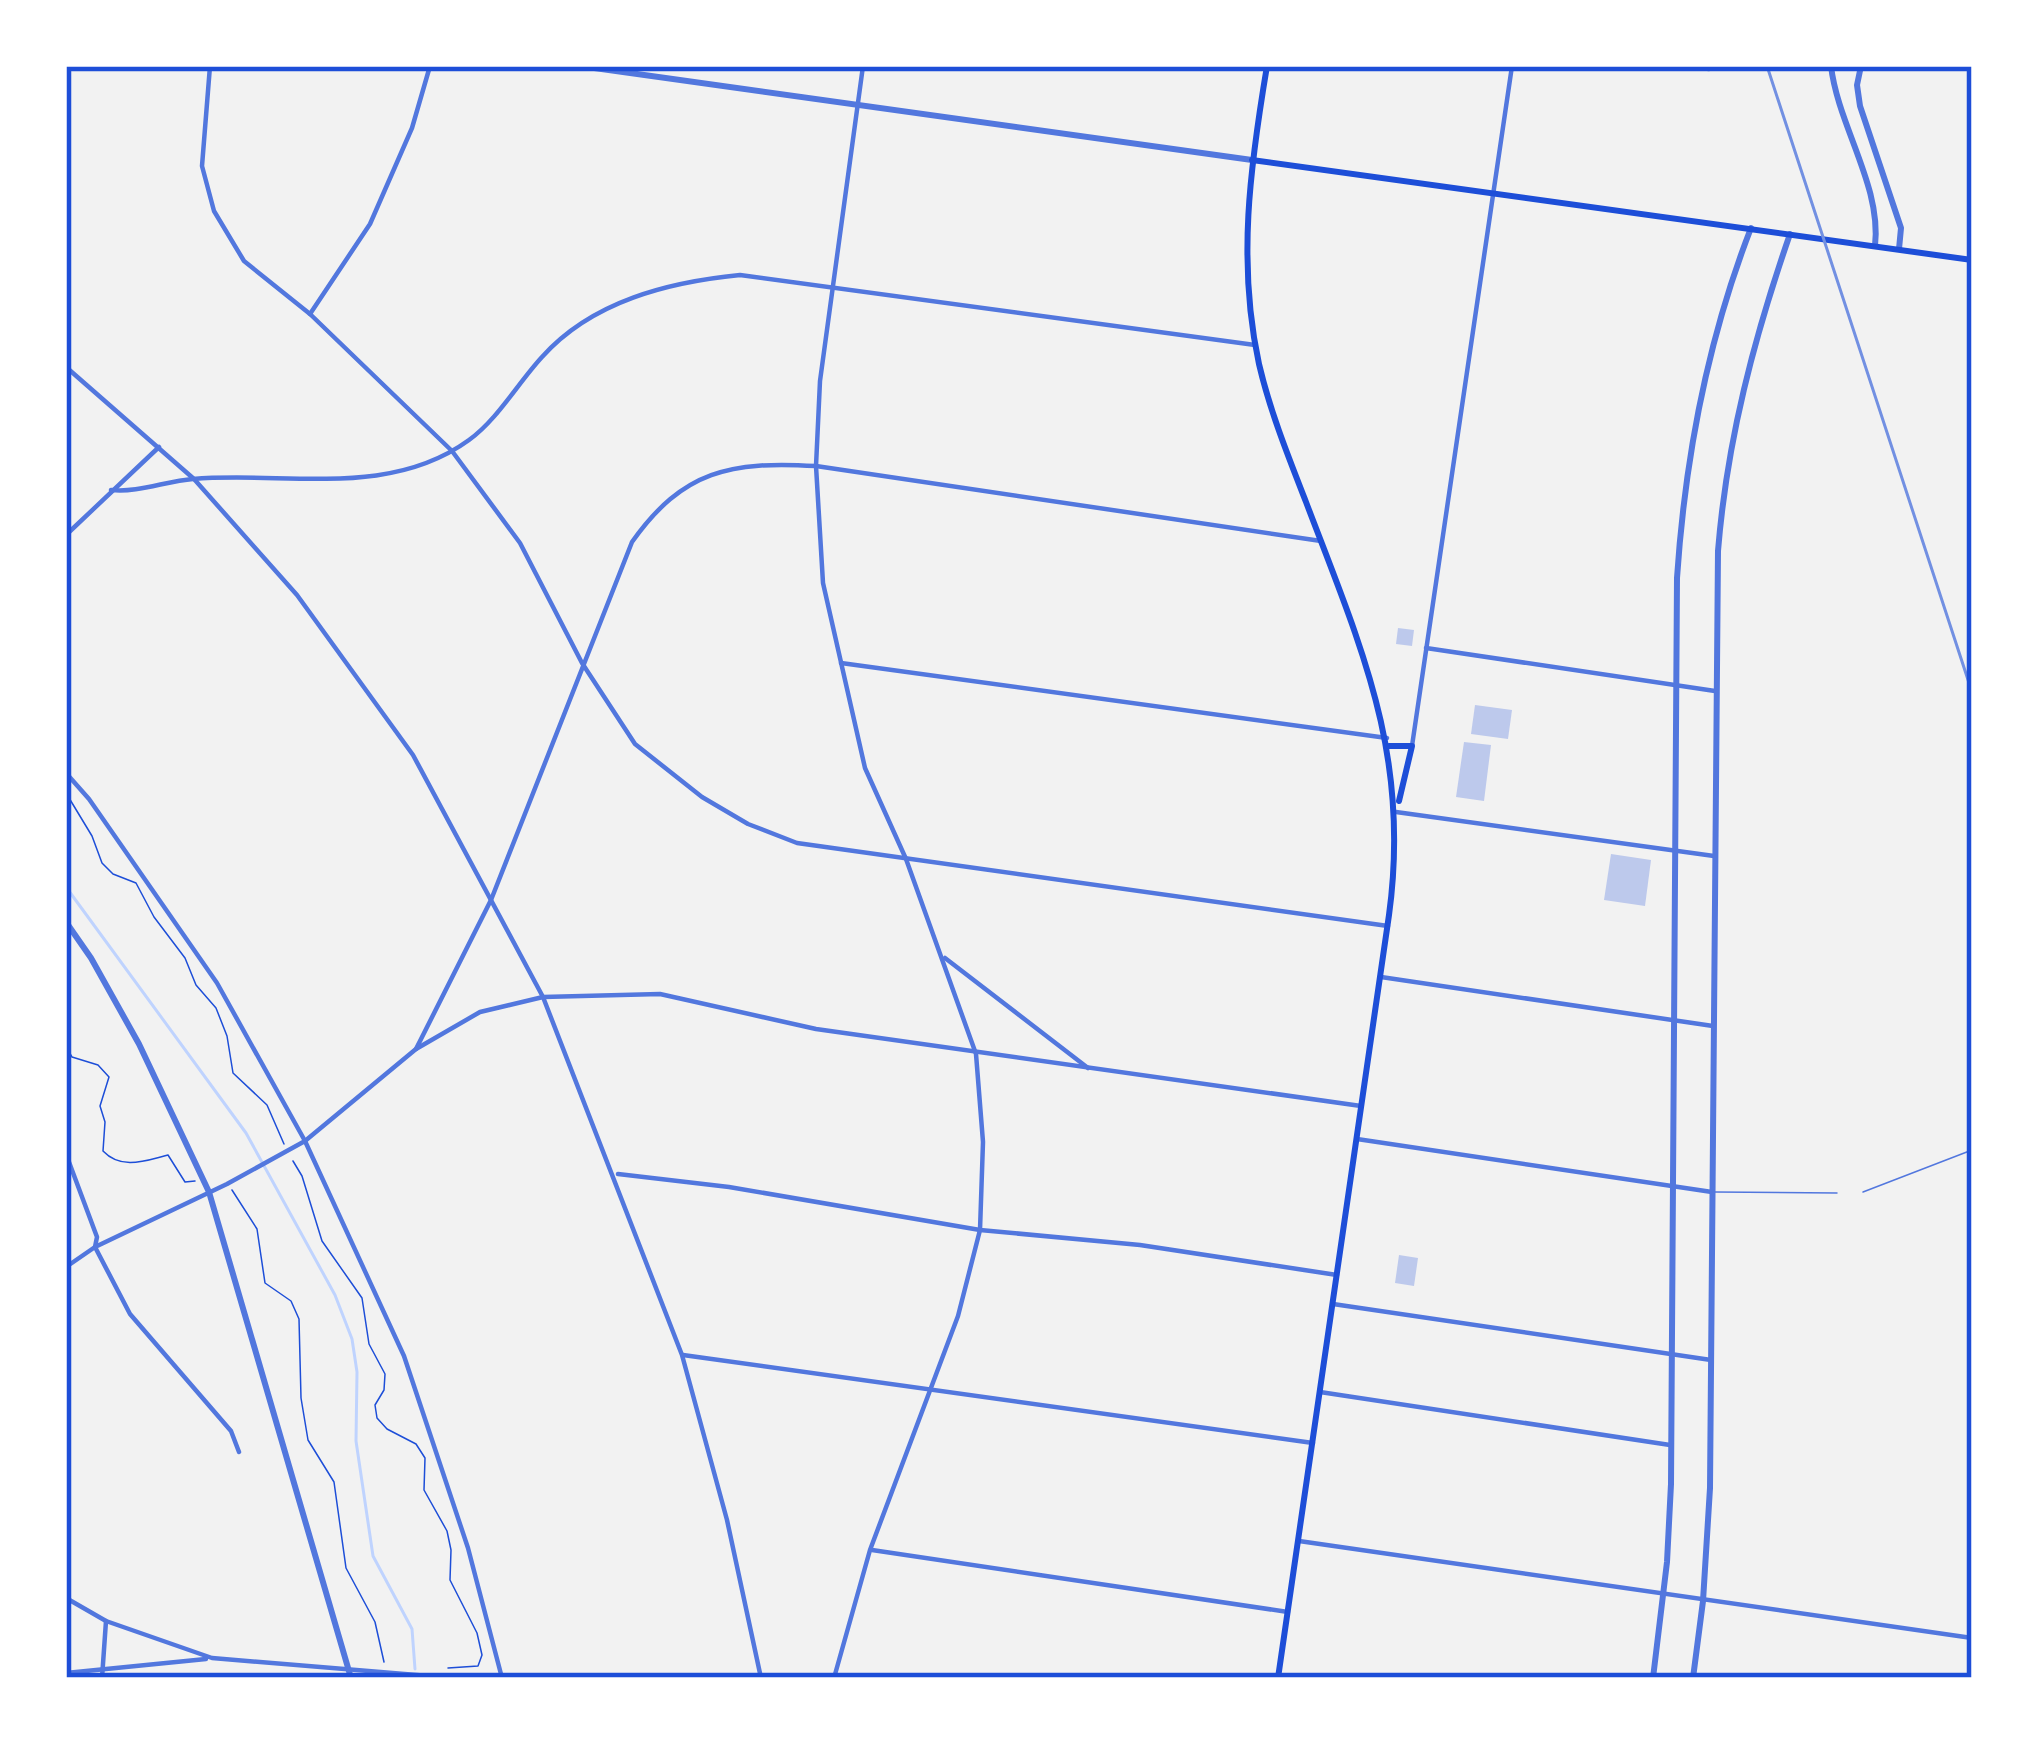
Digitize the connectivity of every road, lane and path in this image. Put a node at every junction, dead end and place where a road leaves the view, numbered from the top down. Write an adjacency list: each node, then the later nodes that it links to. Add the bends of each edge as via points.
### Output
1 (210, 66): 20 (street, via 202,166 214,211 244,261)
2 (430, 66): 20 (street, via 370,224)
3 (580, 66): 11 (street)
4 (863, 66): 11 (street)
5 (1267, 66): 12 (main road)
6 (1512, 66): 13 (street)
7 (1686, 66): 10 (street)
8 (1831, 66): 16 (street, via 1878,224)
9 (1862, 66): 17 (street, via 1857,93 1901,228)
10 (1709, 69)
11 (857, 105): 12 (street); 19 (street)
12 (1252, 160): 13 (main road); 21 (main road, via 1245,241)
13 (1492, 193): 14 (main road); 30 (street)
14 (1750, 228): 15 (main road); 33 (street, via 1694,430 1679,539)
15 (1790, 234): 16 (main road); 34 (street, via 1732,436 1718,550)
16 (1876, 246): 17 (main road)
17 (1899, 249): 18 (main road)
18 (1972, 260)
19 (833, 286): 21 (street); 24 (street, via 740,275 681,281 606,308 546,352 473,438); 25 (street)
20 (310, 314): 24 (street)
21 (1255, 345): 29 (main road)
22 (66, 368): 23 (street)
23 (159, 447): 26 (street); 27 (street)
24 (452, 451): 26 (street, via 405,471 320,481); 32 (street, via 520,543)
25 (816, 466): 29 (street); 31 (street, via 823,583); 32 (street, via 739,467 692,482 655,510 632,542)
26 (194, 479): 27 (street); 43 (street, via 297,596 412,755)
27 (111, 490): 28 (street)
28 (66, 536)
29 (1321, 541): 35 (main road)
30 (1426, 648): 33 (street); 36 (street)
31 (841, 663): 35 (street); 42 (street, via 865,768)
32 (582, 664): 42 (street, via 635,744 702,797 797,843); 43 (street)
33 (1676, 685): 34 (street); 40 (street)
34 (1715, 691): 41 (street)
35 (1388, 742): 36 (main road); 39 (main road)
36 (1412, 746): 39 (main road)
37 (66, 772): 59 (street, via 217,983)
38 (66, 793): 60 (path, via 102,863 136,883 216,1008 232,1073 267,1105)
39 (1396, 812): 40 (street); 45 (main road)
40 (1675, 850): 41 (street); 51 (street)
41 (1714, 856): 52 (street)
42 (906, 859): 45 (street); 46 (street)
43 (491, 900): 48 (street); 54 (street)
44 (66, 922): 65 (street, via 139,1044)
45 (1388, 926): 47 (main road)
46 (940, 955): 55 (street); 56 (street)
47 (1381, 976): 51 (street); 57 (main road)
48 (543, 997): 54 (street, via 480,1012); 55 (street, via 660,994); 64 (street)
49 (66, 1000): 50 (path)
50 (66, 1010)
51 (1673, 1021): 52 (street); 66 (street)
52 (1713, 1026): 69 (street)
53 (66, 1047): 65 (path, via 109,1077 100,1106 110,1159 168,1155 185,1182)
54 (416, 1049): 59 (street)
55 (976, 1054): 56 (street); 72 (street)
56 (1090, 1070): 57 (street)
57 (1361, 1106): 58 (main road)
58 (1357, 1139): 66 (street); 75 (main road)
59 (304, 1141): 68 (street); 102 (street, via 404,1356)
60 (284, 1145)
61 (1972, 1150): 70 (lane)
62 (66, 1154): 73 (street, via 98,1237)
63 (290, 1156): 95 (path, via 322,1241 362,1298 369,1343 386,1373 376,1418 425,1458 424,1490 451,1550 449,1580 482,1655 478,1666)
64 (615, 1174): 72 (street); 78 (street)
65 (203, 1178): 68 (street)
66 (1672, 1187): 69 (street); 77 (street)
67 (231, 1188): 96 (path, via 257,1229 263,1276 298,1319 308,1440 334,1481 346,1568 375,1622)
68 (209, 1192): 73 (street); 98 (street)
69 (1712, 1192): 71 (lane); 79 (street)
70 (1863, 1192)
71 (1837, 1193)
72 (980, 1230): 75 (street); 80 (street)
73 (94, 1246): 74 (street); 84 (street, via 130,1314 231,1431)
74 (66, 1267)
75 (1337, 1275): 76 (main road)
76 (1333, 1304): 77 (street); 81 (main road)
77 (1671, 1354): 79 (street); 83 (street)
78 (682, 1355): 80 (street); 103 (street)
79 (1711, 1360): 89 (street)
80 (932, 1388): 82 (street); 86 (street)
81 (1320, 1392): 82 (main road); 83 (street)
82 (1313, 1443): 85 (main road)
83 (1671, 1445): 87 (street)
84 (239, 1452)
85 (1298, 1540): 87 (street); 90 (main road)
86 (870, 1550): 90 (street); 104 (street)
87 (1664, 1595): 89 (street); 106 (street)
88 (66, 1598): 91 (street)
89 (1703, 1601): 92 (street); 107 (street)
90 (1288, 1612): 105 (main road)
91 (106, 1621): 93 (street); 99 (street)
92 (1972, 1638)
93 (212, 1658): 94 (street); 99 (street)
94 (310, 1667): 98 (street); 100 (street)
95 (447, 1670)
96 (384, 1672): 98 (street); 101 (street)
97 (66, 1673): 99 (street)
98 (350, 1674)
99 (102, 1675)
100 (309, 1678)
101 (453, 1678)
102 (502, 1678)
103 (761, 1678)
104 (835, 1678)
105 (1278, 1678)
106 (1653, 1678)
107 (1693, 1678)

